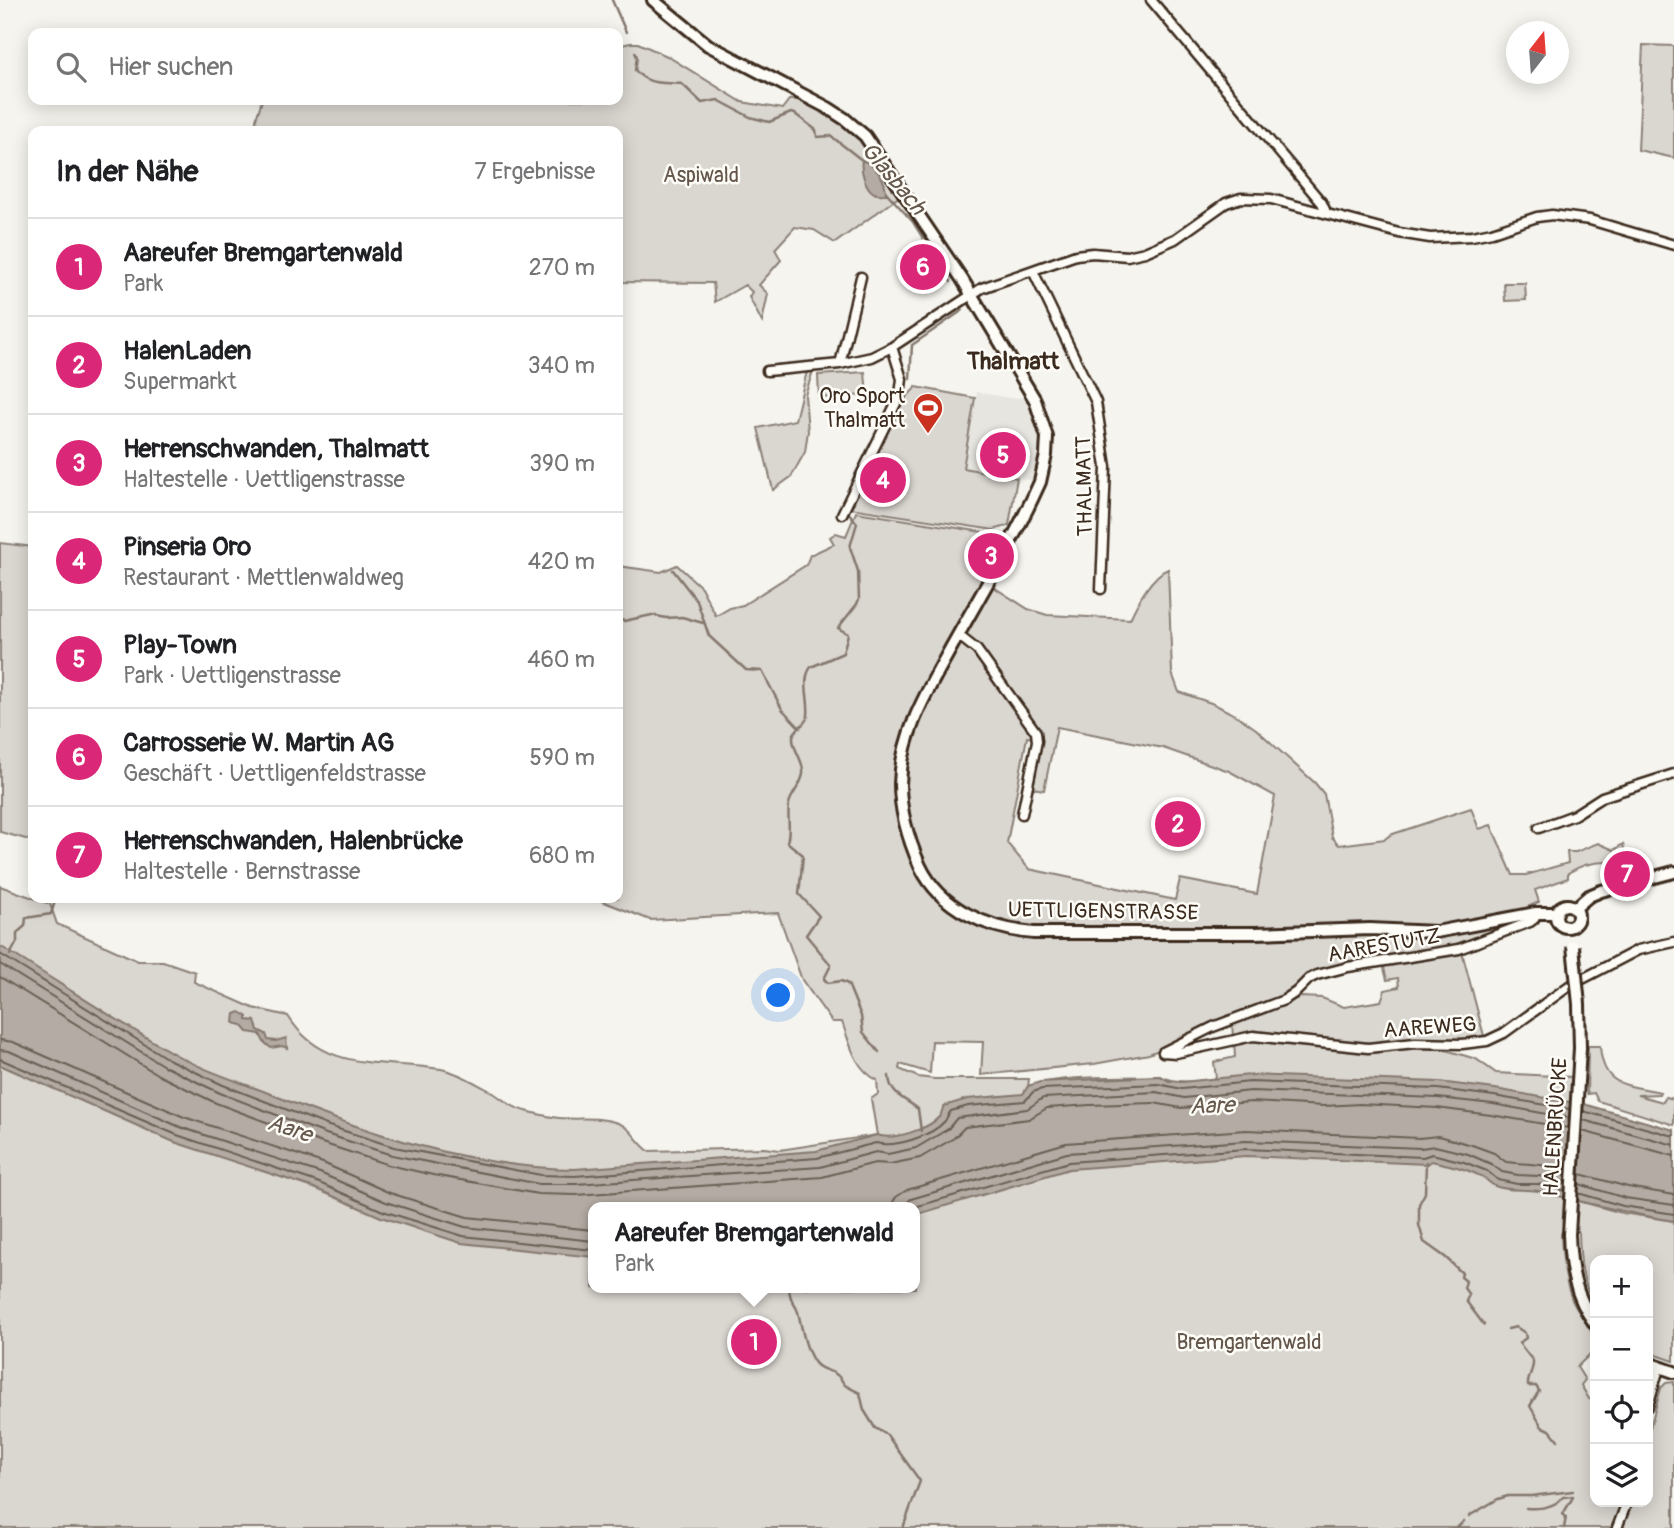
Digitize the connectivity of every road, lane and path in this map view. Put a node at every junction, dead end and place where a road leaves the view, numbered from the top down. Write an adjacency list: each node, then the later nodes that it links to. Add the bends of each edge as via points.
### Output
1 (653, 0): 7 (main road, UETTLIGENSTRASSE, via 708,45 828,108 859,130)
2 (1151, 0): 3 (street)
3 (1325, 212): 4 (street, via 1415,236 1445,239 1552,215 1590,220); 5 (street, via 1262,197 1241,198 1145,252 1127,256 1084,253)
4 (1674, 245)
5 (1033, 271): 7 (street); 12 (street, THALMATT, via 1096,402 1106,467)
6 (860, 277): 9 (street)
7 (972, 295): 8 (street); 13 (main road, UETTLIGENSTRASSE, via 1035,400 1047,445 1036,490)
8 (892, 347): 9 (street); 11 (street, via 902,379 900,395)
9 (840, 364): 10 (street)
10 (767, 371)
11 (842, 514)
12 (1101, 589)
13 (958, 635): 15 (street, via 977,650 1036,732); 20 (main road, UETTLIGENSTRASSE, via 908,737 901,772 902,805 923,872 948,901 979,921 1034,933 1370,929 1421,933)
14 (1674, 774): 16 (street, via 1602,797 1574,815)
15 (1022, 814)
16 (1539, 828)
17 (1674, 872): 18 (main road, via 1601,891)
18 (1576, 908): 19 (main road, via 1564,905); 21 (main road, via 1578,918)
19 (1557, 912): 20 (main road, UETTLIGENSTRASSE); 21 (main road, via 1559,924)
20 (1536, 913): 23 (street, AARESTUTZ, via 1530,922 1459,949 1317,975 1284,1000)
21 (1570, 927): 24 (main road, HALENBRÜCKE, bridge, via 1580,1048 1570,1265)
22 (1674, 942): 23 (street, AAREWEG, via 1638,950 1569,986 1487,1041 1368,1048 1252,1036)
23 (1163, 1052)
24 (1591, 1318)
25 (1653, 1365): 26 (main road)
26 (1659, 1368): 27 (main road); 28 (street)
27 (1674, 1372)
28 (1653, 1389)
29 (1625, 1507): 30 (street)
30 (1617, 1528)

